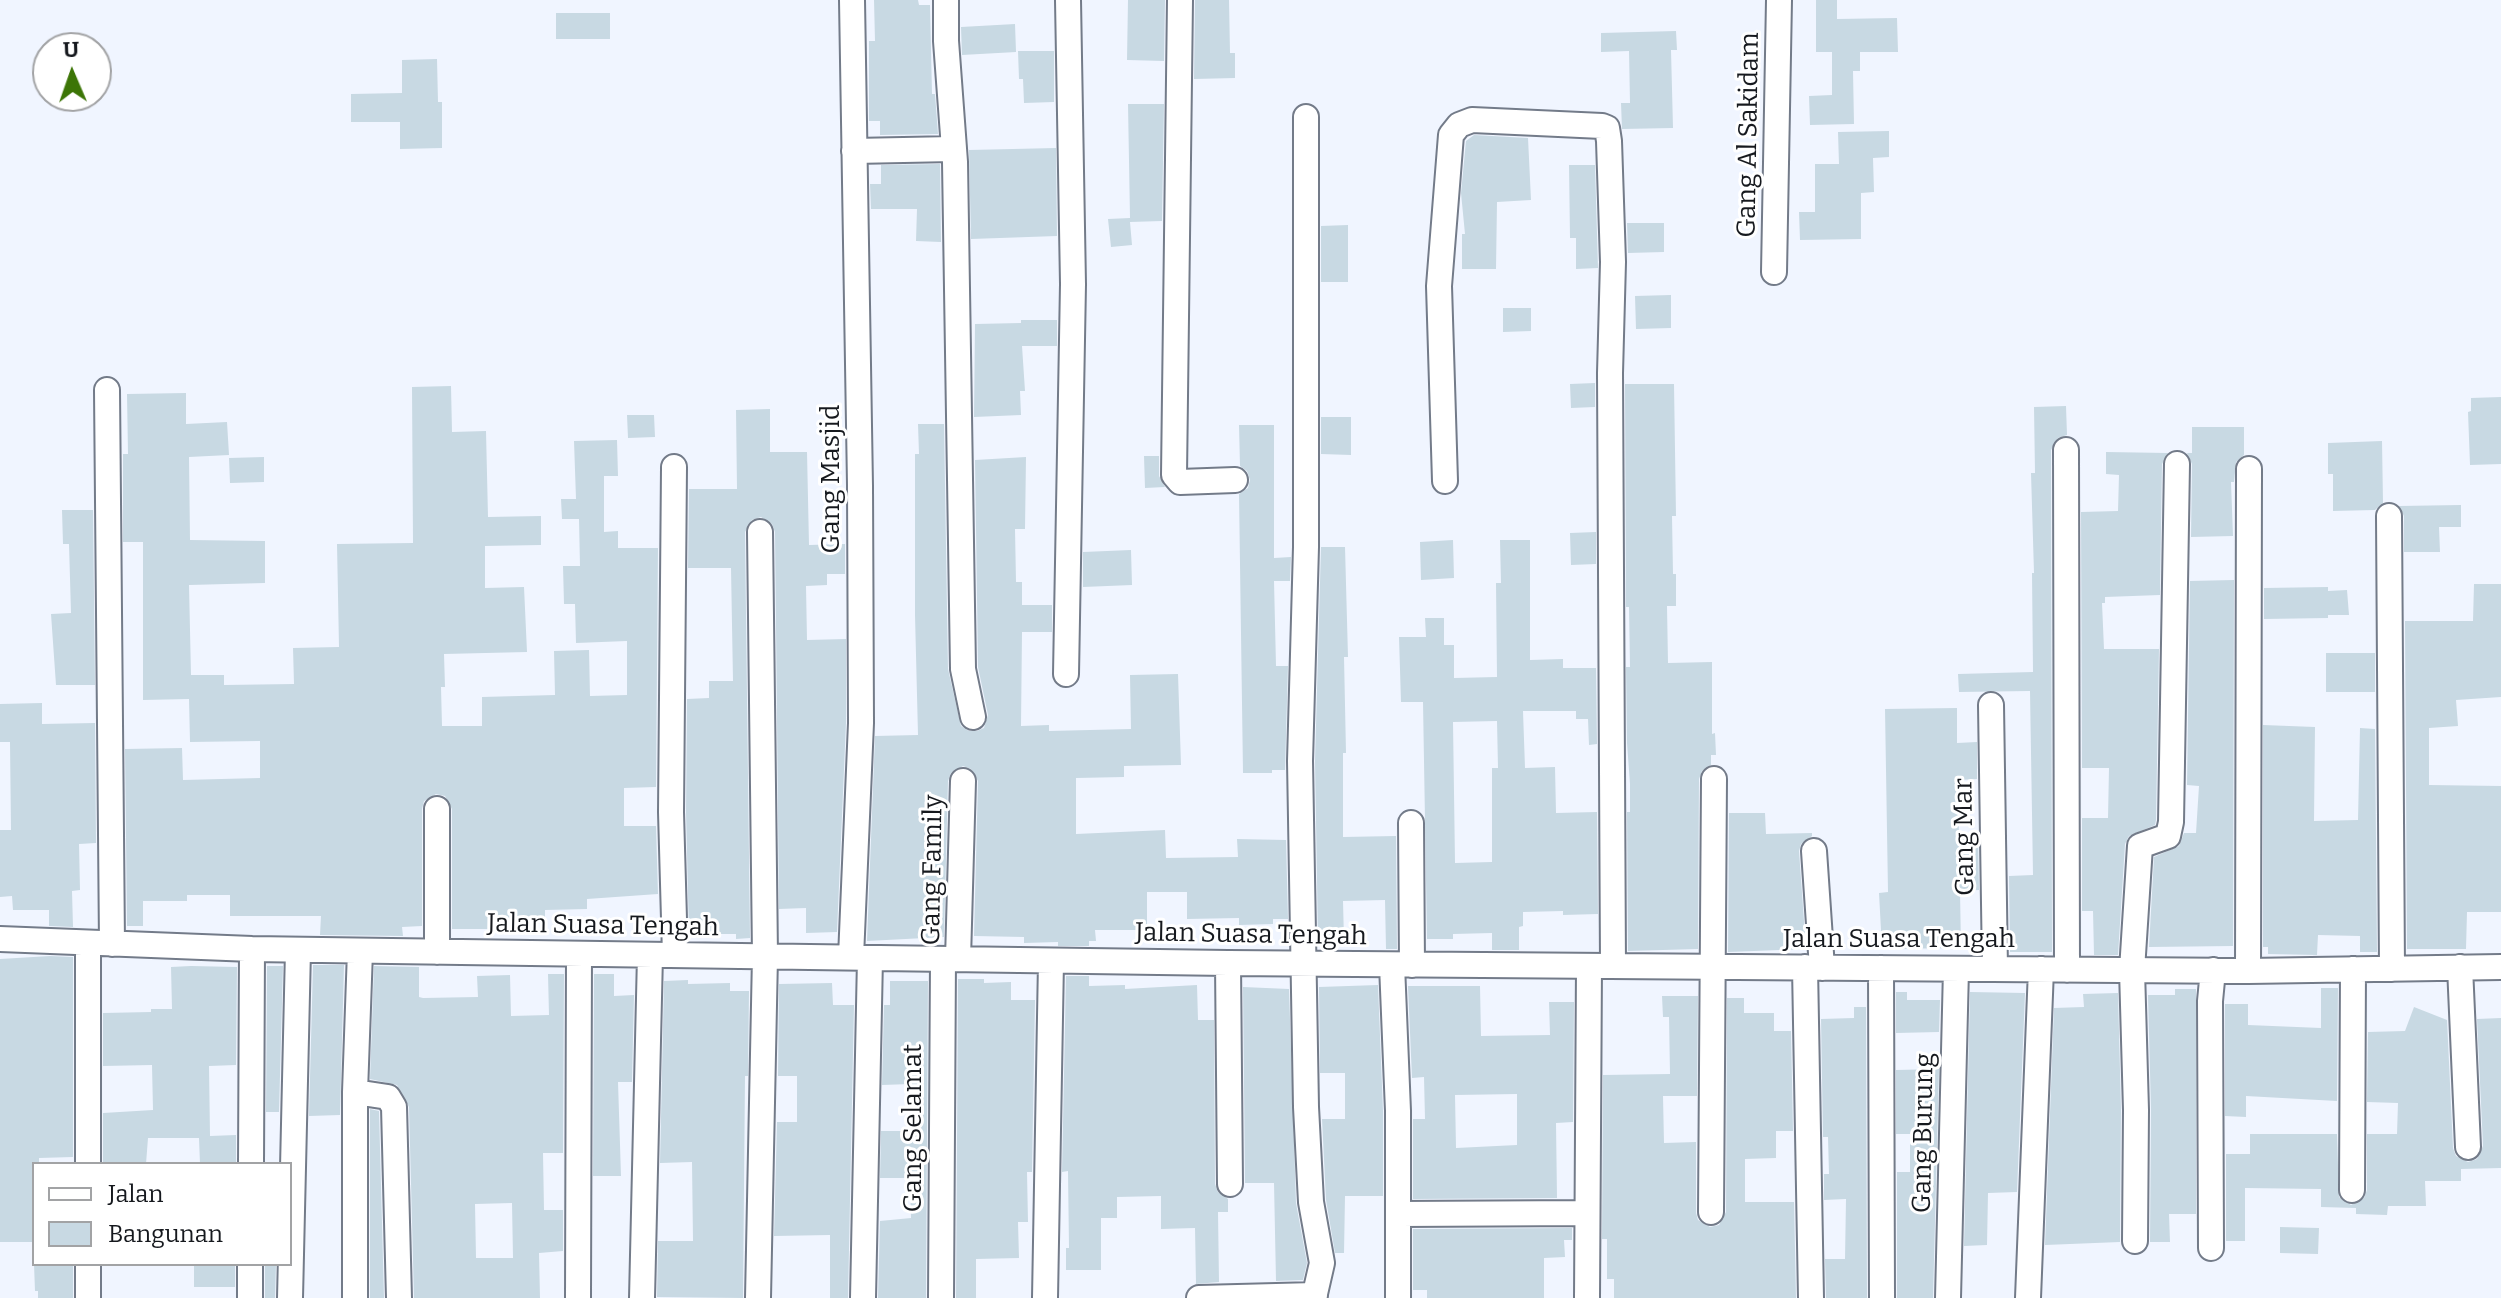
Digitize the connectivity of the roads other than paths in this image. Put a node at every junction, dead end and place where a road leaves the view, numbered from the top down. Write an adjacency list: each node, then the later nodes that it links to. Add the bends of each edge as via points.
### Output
1 (852, 0): 8 (street, Gang Masjid)
2 (946, 0): 7 (street)
3 (1068, 0): 19 (street, via 1073,284)
4 (1180, 0): 15 (street, via 1174,475 1180,482)
5 (1779, 0): 9 (street, Gang Al Sakidam)
6 (1306, 117): 41 (street, via 1306,547 1300,761)
7 (953, 149): 8 (street); 21 (street, via 963,669)
8 (854, 151): 37 (street, Gang Masjid)
9 (1774, 272)
10 (107, 390): 28 (street)
11 (2066, 450): 54 (street)
12 (2177, 464): 55 (street, via 2171,822 2168,836 2140,846)
13 (674, 467): 35 (street)
14 (2249, 469): 57 (street)
15 (1235, 480)
16 (1445, 481): 43 (street, via 1439,286 1451,135 1472,120 1607,128 1613,262)
17 (2389, 516): 53 (street)
18 (760, 532): 36 (street)
19 (1066, 674)
20 (1991, 705): 50 (street, Gang Mar)
21 (973, 717)
22 (1714, 779): 44 (street)
23 (963, 781): 38 (street, Gang Family)
24 (437, 809): 32 (street)
25 (1411, 823): 42 (street)
26 (1814, 851): 47 (street)
27 (0, 939): 28 (street, Jalan Suasa Tengah)
28 (100, 944): 29 (street, Jalan Suasa Tengah); 60 (street)
29 (252, 949): 30 (street, Jalan Suasa Tengah); 61 (street)
30 (298, 950): 31 (street, Jalan Suasa Tengah); 64 (street)
31 (360, 951): 32 (street, Jalan Suasa Tengah); 58 (street)
32 (437, 952): 33 (street, Jalan Suasa Tengah)
33 (579, 954): 34 (street, Jalan Suasa Tengah); 79 (street)
34 (650, 955): 35 (street, Jalan Suasa Tengah); 80 (street)
35 (675, 955): 36 (street, Jalan Suasa Tengah)
36 (765, 956): 37 (street, Jalan Suasa Tengah); 81 (street)
37 (860, 958): 38 (street, Jalan Suasa Tengah); 82 (street, Gang Masjid)
38 (951, 959): 39 (street, Jalan Suasa Tengah); 83 (street, Gang Selamat)
39 (1051, 961): 40 (street, Jalan Suasa Tengah); 84 (street)
40 (1228, 963): 41 (street, Jalan Suasa Tengah); 62 (street)
41 (1305, 964): 42 (street, Jalan Suasa Tengah); 73 (street, via 1311,1202 1322,1263)
42 (1402, 965): 43 (street, Jalan Suasa Tengah); 67 (street)
43 (1601, 966): 44 (street, Jalan Suasa Tengah); 66 (street)
44 (1711, 967): 47 (street, Jalan Suasa Tengah); 65 (street)
45 (2460, 967): 46 (street, Jalan Suasa Tengah); 53 (street, Jalan Suasa Tengah); 59 (street)
46 (2501, 967)
47 (1813, 968): 48 (street, Jalan Suasa Tengah); 88 (street)
48 (1881, 968): 49 (street, Jalan Suasa Tengah); 89 (street)
49 (1956, 969): 50 (street, Jalan Suasa Tengah); 90 (street, Gang Burung)
50 (1995, 969): 51 (street, Jalan Suasa Tengah)
51 (2041, 969): 54 (street, Jalan Suasa Tengah); 91 (street)
52 (2353, 969): 53 (street, Jalan Suasa Tengah); 57 (street, Jalan Suasa Tengah); 63 (street)
53 (2392, 969)
54 (2067, 970): 55 (street, Jalan Suasa Tengah)
55 (2132, 970): 56 (street, Jalan Suasa Tengah); 68 (street)
56 (2213, 970): 57 (street, Jalan Suasa Tengah); 69 (street)
57 (2248, 971)
58 (355, 1092): 77 (street); 78 (street, via 388,1097 394,1107)
59 (2468, 1147)
60 (88, 1162)
61 (251, 1162)
62 (1230, 1184)
63 (2352, 1190)
64 (292, 1211)
65 (1711, 1212)
66 (1587, 1213): 67 (street); 87 (street)
67 (1399, 1214): 86 (street)
68 (2135, 1241)
69 (2211, 1248)
70 (88, 1266): 74 (street)
71 (250, 1266): 75 (street)
72 (291, 1266): 76 (street)
73 (1314, 1297): 85 (street)
74 (88, 1298)
75 (250, 1298)
76 (290, 1298)
77 (355, 1298)
78 (399, 1298)
79 (578, 1298)
80 (642, 1298)
81 (758, 1298)
82 (863, 1298)
83 (941, 1298)
84 (1045, 1298)
85 (1199, 1298)
86 (1398, 1298)
87 (1587, 1298)
88 (1811, 1298)
89 (1882, 1298)
90 (1948, 1298)
91 (2028, 1298)

